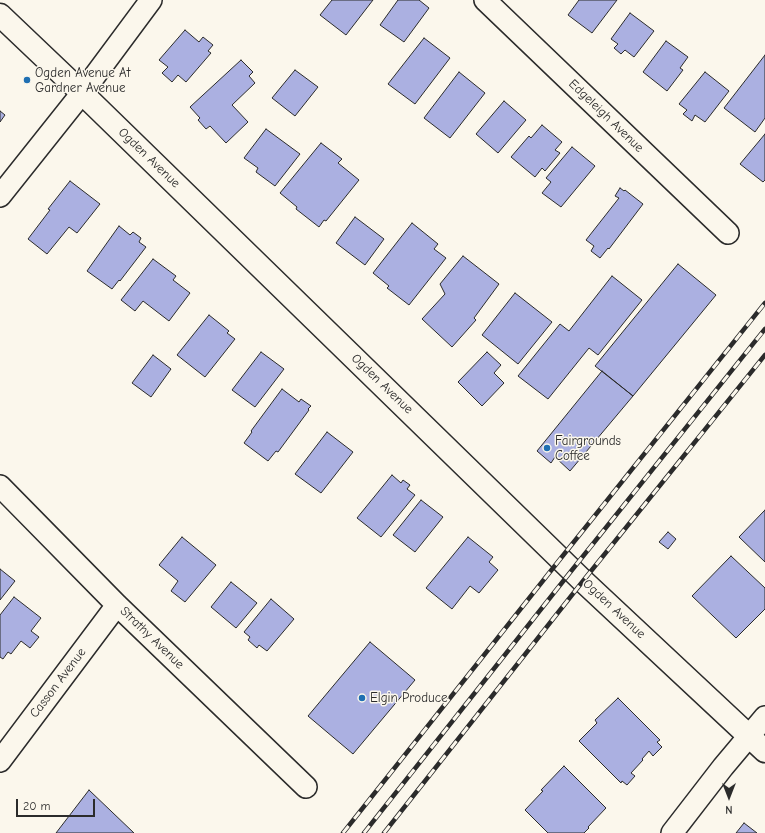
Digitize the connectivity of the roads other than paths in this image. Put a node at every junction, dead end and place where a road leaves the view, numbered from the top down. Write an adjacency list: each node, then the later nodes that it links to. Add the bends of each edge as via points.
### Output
1 (151, 0): 4 (street)
2 (485, 0): 6 (street, Edgeleigh Avenue)
3 (0, 15): 4 (street, Ogden Avenue)
4 (82, 93): 5 (street); 10 (street, Ogden Avenue, via 584,580)
5 (0, 196)
6 (728, 233)
7 (0, 486): 8 (street, Strathy Avenue)
8 (117, 605): 12 (street, Casson Avenue); 13 (street, Strathy Avenue)
9 (765, 717): 10 (street)
10 (750, 736): 11 (street, Ogden Avenue); 14 (street)
11 (765, 751)
12 (0, 761)
13 (306, 787)
14 (672, 833)

